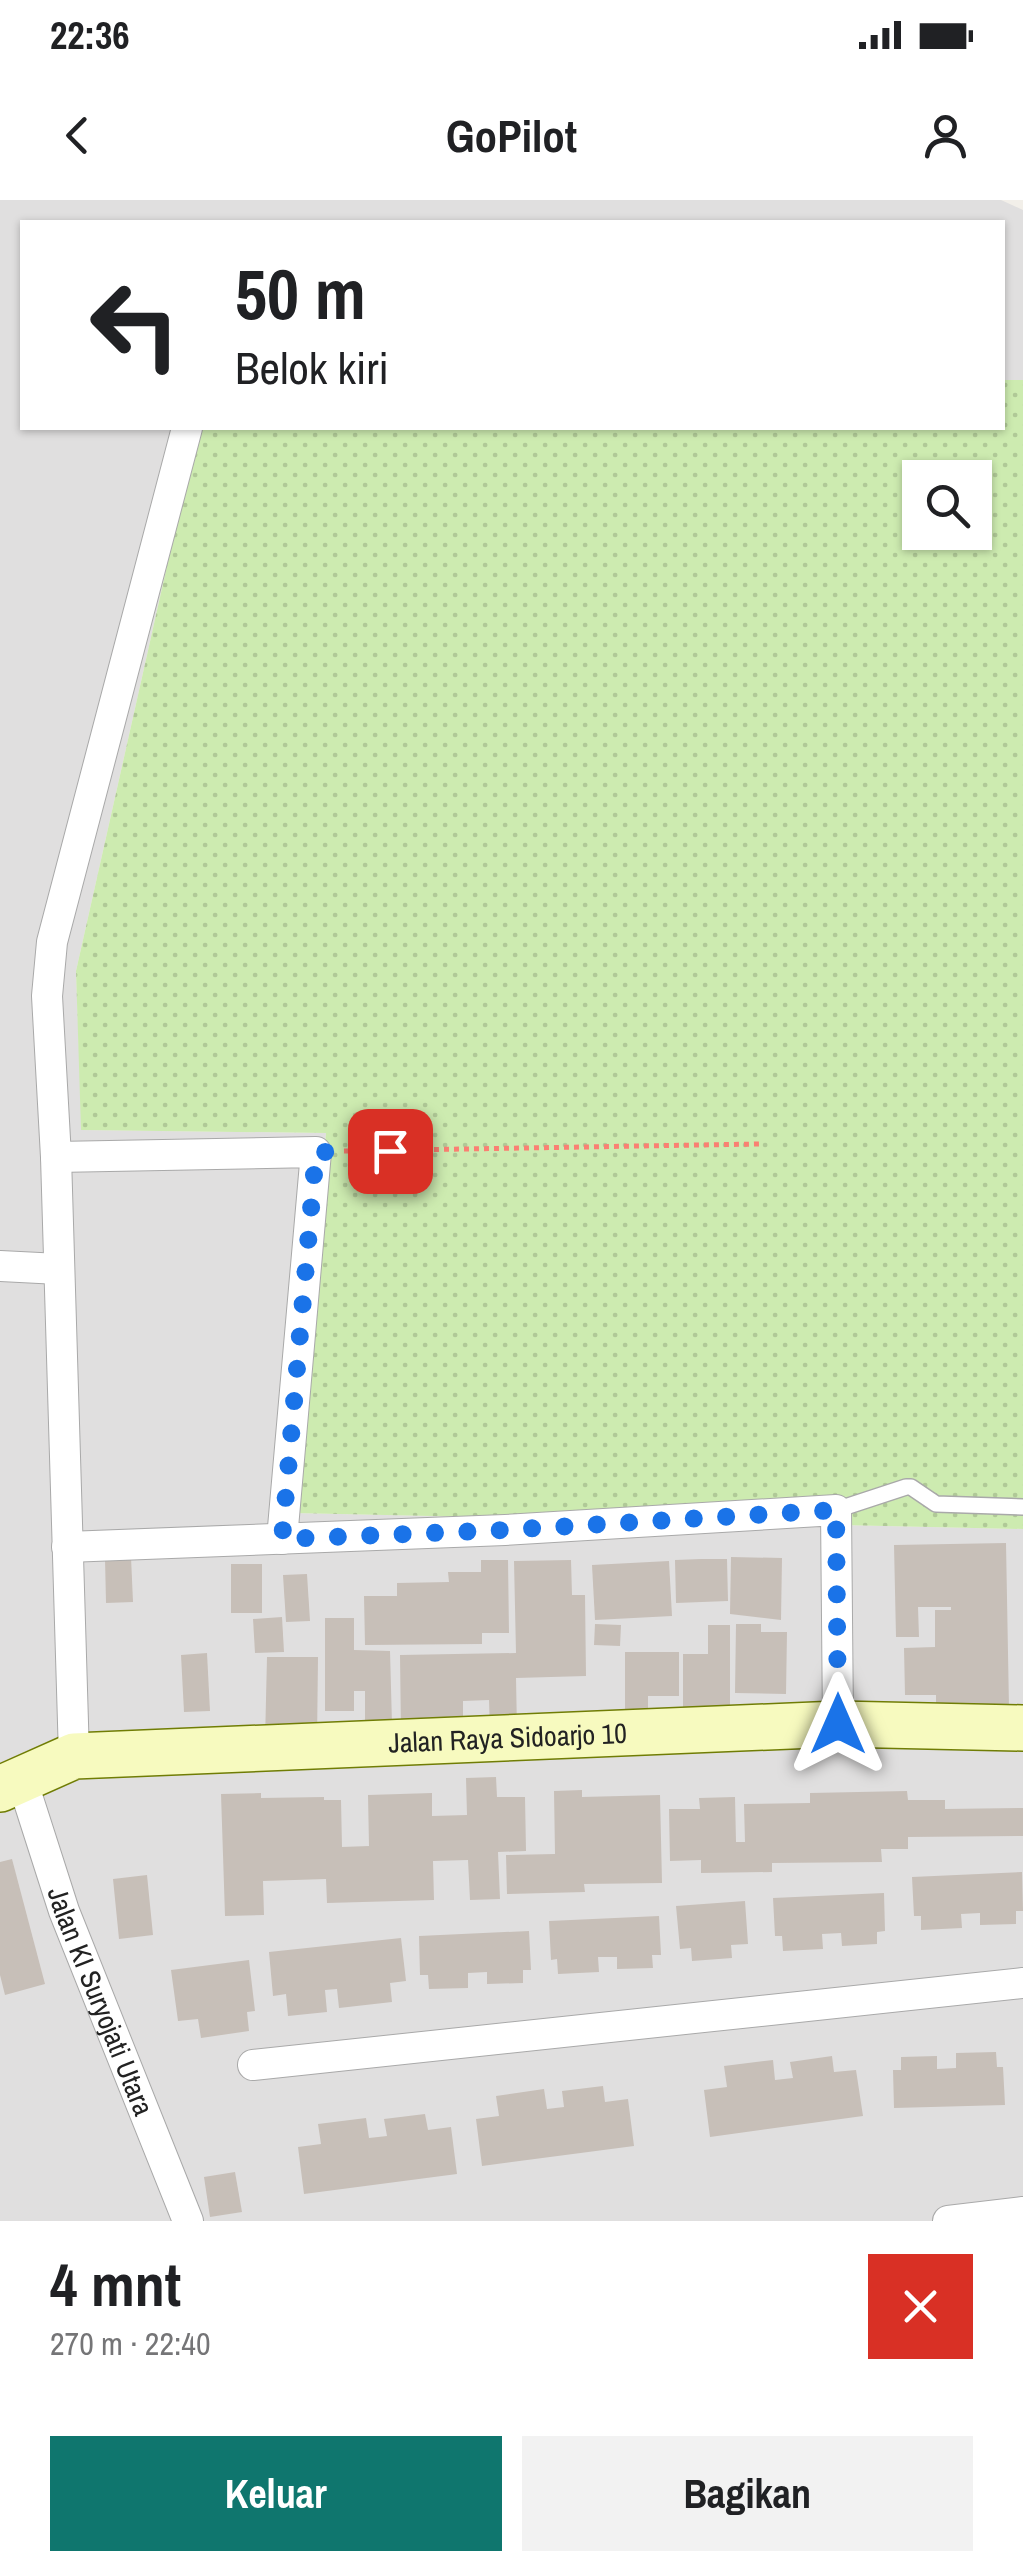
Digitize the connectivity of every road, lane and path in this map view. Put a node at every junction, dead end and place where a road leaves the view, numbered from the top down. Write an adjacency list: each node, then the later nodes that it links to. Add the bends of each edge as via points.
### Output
1 (185, 430): 4 (street, via 52,942 47,996)
2 (760, 1144): 3 (path)
3 (316, 1152): 4 (street); 9 (street)
4 (56, 1156): 6 (street)
5 (0, 1266): 6 (street)
6 (59, 1270): 10 (street)
7 (1023, 1507): 8 (lane, via 936,1504 906,1487)
8 (836, 1510): 9 (street); 11 (street)
9 (282, 1539): 10 (street)
10 (66, 1547): 13 (street)
11 (838, 1724): 12 (street, Jalan Raya Sidoarjo 10); 13 (street, Jalan Raya Sidoarjo 10)
12 (1023, 1728)
13 (74, 1756): 14 (street, Jalan Raya Sidoarjo 10)
14 (10, 1783): 18 (street, Jalan KI Suryojati Utara)
15 (1023, 1983): 16 (street)
16 (253, 2065)
17 (1023, 2212): 19 (street)
18 (188, 2221)
19 (948, 2221)

